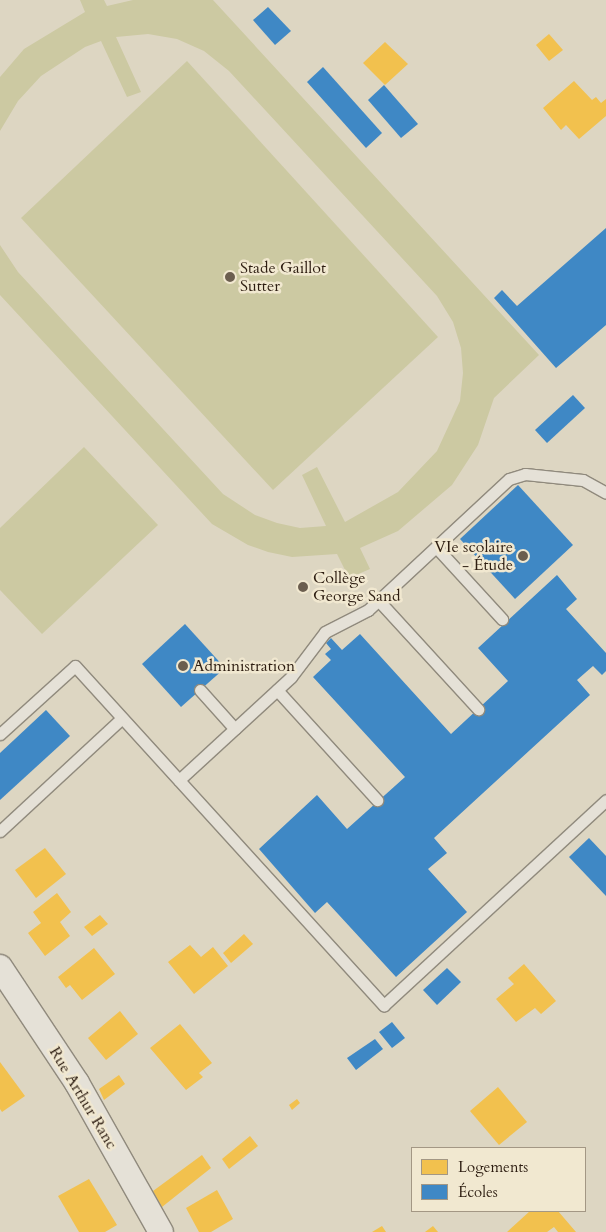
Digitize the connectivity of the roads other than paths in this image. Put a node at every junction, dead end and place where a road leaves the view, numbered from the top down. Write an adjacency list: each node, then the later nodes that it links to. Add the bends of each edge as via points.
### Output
1 (606, 493): 2 (lane, via 583,480 517,475 509,478)
2 (436, 547): 3 (lane); 4 (lane)
3 (379, 600): 6 (lane, via 358,616 325,632 301,665); 7 (lane)
4 (502, 619)
5 (200, 690): 9 (lane)
6 (277, 690): 9 (lane); 12 (lane)
7 (478, 708)
8 (122, 718): 10 (lane, via 75,666); 11 (lane); 14 (lane)
9 (235, 729): 11 (lane)
10 (0, 734)
11 (179, 780): 13 (lane, via 384,1005)
12 (377, 800)
13 (606, 800)
14 (0, 831)
15 (0, 967): 16 (street, Rue Arthur Ranc, via 77,1083)
16 (161, 1232)

